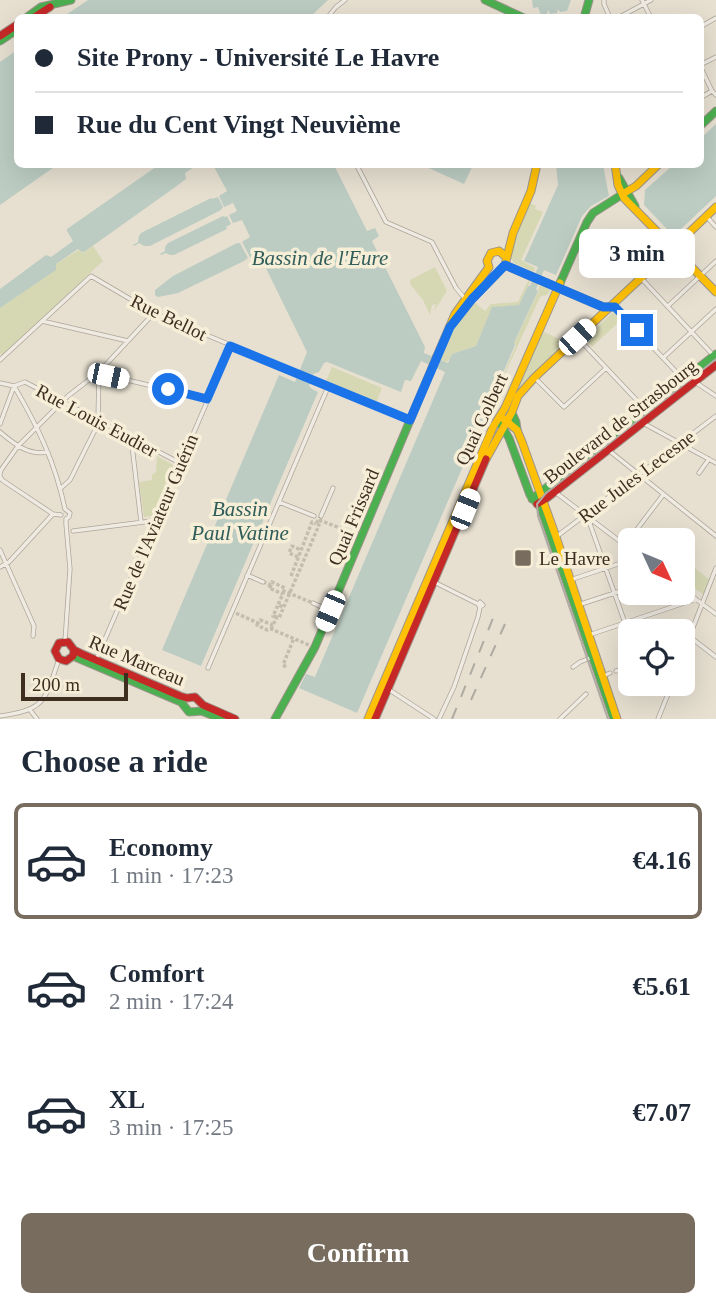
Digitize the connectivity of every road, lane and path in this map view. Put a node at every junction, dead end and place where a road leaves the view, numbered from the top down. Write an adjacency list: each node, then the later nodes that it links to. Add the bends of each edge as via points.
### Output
1 (71, 0): 6 (main road)
2 (345, 0): 9 (street)
3 (651, 0): 5 (street)
4 (487, 1): 10 (main road)
5 (643, 2): 11 (street)
6 (57, 3): 7 (main road); 8 (main road)
7 (31, 14)
8 (39, 14)
9 (330, 14)
10 (516, 14)
11 (624, 14)
12 (704, 74): 13 (street)
13 (714, 93)
14 (358, 168): 31 (street, via 386,222 432,242)
15 (536, 168): 23 (main road)
16 (616, 168): 18 (main road)
17 (655, 168): 18 (main road, Quai Colbert)
18 (624, 193): 22 (main road); 29 (main road, Quai Colbert, via 590,217)
19 (716, 207): 20 (main road, Quai Colbert)
20 (706, 216): 21 (street); 22 (main road, Quai Colbert)
21 (716, 227)
22 (673, 248): 27 (main road); 28 (main road, Quai Colbert)
23 (502, 254): 25 (main road, via 489,255); 26 (main road)
24 (716, 261): 27 (street)
25 (489, 267): 26 (main road); 31 (main road)
26 (502, 268): 29 (main road); 31 (main road)
27 (700, 276): 30 (main road); 32 (street)
28 (641, 278): 32 (street); 33 (main road, Quai Colbert)
29 (558, 287): 33 (main road); 59 (main road, Quai Colbert)
30 (716, 292)
31 (467, 301): 61 (main road, Quai Frissard, via 450,327)
32 (668, 306): 37 (street)
33 (609, 307): 38 (main road, Quai Colbert); 42 (street, via 615,307)
34 (716, 309): 37 (street)
35 (154, 313): 36 (street, Rue Bellot, via 92,276); 39 (street); 40 (street, Rue Bellot)
36 (42, 321): 39 (street); 43 (street)
37 (691, 331): 41 (street); 42 (street)
38 (577, 337): 45 (street); 47 (main road, Quai Colbert)
39 (128, 341): 46 (street)
40 (230, 346): 52 (street, Rue Bellot); 54 (street, Rue de l'Aviateur Guérin)
41 (715, 355): 48 (main road, Boulevard de Strasbourg)
42 (663, 358): 48 (street)
43 (0, 360)
44 (716, 365): 49 (main road, Boulevard de Strasbourg)
45 (606, 368): 47 (street, via 564,407); 56 (street)
46 (99, 372): 54 (street); 55 (street); 60 (street)
47 (535, 377): 57 (main road, Quai Colbert, via 518,396)
48 (685, 379): 49 (street); 56 (main road, Boulevard de Strasbourg)
49 (695, 382): 53 (street); 62 (main road, Boulevard de Strasbourg)
50 (0, 383): 51 (street, Rue Louis Eudier)
51 (14, 386): 55 (street, Rue Louis Eudier, via 25,382); 63 (street); 64 (street)
52 (329, 386): 61 (street, Rue Bellot); 86 (street)
53 (716, 396)
54 (207, 399): 76 (street, Rue de l'Aviateur Guérin)
55 (62, 402): 60 (street, Rue Louis Eudier); 64 (street)
56 (646, 410): 73 (main road, Boulevard de Strasbourg)
57 (512, 412): 59 (main road, Quai Colbert); 66 (main road)
58 (715, 418): 71 (street, Rue Jules Lecesne)
59 (502, 419): 65 (main road, Quai Colbert); 66 (main road); 103 (main road, Quai Colbert)
60 (98, 420): 68 (street, Rue Louis Eudier); 81 (street, via 70,481)
61 (410, 420): 145 (main road, Quai Frissard, via 315,647)
62 (643, 423): 71 (street); 73 (main road, Boulevard de Strasbourg)
63 (0, 424)
64 (37, 426): 72 (street); 74 (street)
65 (503, 429): 69 (main road); 70 (main road, Quai Colbert)
66 (517, 430): 85 (main road)
67 (0, 432): 72 (street)
68 (131, 437): 76 (street, Rue Louis Eudier); 95 (street)
69 (509, 438): 70 (main road); 85 (main road)
70 (496, 439): 103 (main road, Quai Colbert)
71 (680, 443): 75 (street); 80 (street, Rue Jules Lecesne)
72 (18, 446): 74 (street, via 38,454); 79 (street)
73 (605, 448): 80 (street); 83 (main road, Boulevard de Strasbourg); 85 (main road, Boulevard de Strasbourg)
74 (48, 452): 81 (street)
75 (709, 459): 77 (street); 78 (street)
76 (180, 463): 96 (street, Rue de l'Aviateur Guérin)
77 (716, 463)
78 (699, 473)
79 (0, 475): 88 (street)
80 (638, 475): 84 (street); 90 (street, Rue Jules Lecesne)
81 (61, 488): 87 (street)
82 (333, 488): 92 (street)
83 (555, 492): 85 (main road, Boulevard de Strasbourg); 90 (street)
84 (663, 495): 97 (street); 99 (street)
85 (540, 497): 100 (main road); 132 (main road)
86 (279, 502): 91 (street); 110 (street)
87 (65, 509): 89 (street); 93 (street, via 70,514)
88 (53, 514): 89 (street); 104 (street)
89 (61, 515): 93 (street)
90 (585, 515): 94 (street); 100 (street, Rue Jules Lecesne)
91 (314, 516)
92 (321, 516)
93 (66, 519): 129 (street, via 70,569)
94 (591, 520): 101 (street); 108 (street)
95 (141, 522): 96 (street); 98 (street)
96 (155, 522): 135 (street, Rue de l'Aviateur Guérin)
97 (638, 528)
98 (73, 531)
99 (716, 536)
100 (556, 537): 120 (main road)
101 (618, 540)
102 (0, 550): 104 (street)
103 (444, 551): 107 (main road, Quai Colbert); 114 (main road, Quai Colbert)
104 (7, 564): 106 (street); 128 (street, via 34,626)
105 (618, 564): 108 (street)
106 (0, 567)
107 (433, 567): 114 (street); 138 (main road, Quai Colbert)
108 (605, 568): 112 (street); 116 (street)
109 (716, 568): 111 (street)
110 (247, 575): 113 (street); 137 (street)
111 (715, 575): 119 (street)
112 (573, 579)
113 (263, 582)
114 (434, 582): 138 (main road, Quai Colbert); 151 (street, via 479,605 454,687)
115 (618, 593): 116 (street)
116 (614, 594): 120 (street); 123 (street)
117 (696, 598): 119 (street); 124 (street)
118 (313, 603): 121 (street)
119 (702, 604): 122 (street); 125 (street)
120 (578, 605): 127 (main road)
121 (324, 608)
122 (716, 614)
123 (623, 619)
124 (636, 619)
125 (695, 623)
126 (618, 625): 127 (street)
127 (589, 635): 132 (main road)
128 (33, 636)
129 (65, 641): 131 (main road); 134 (main road, via 55,648)
130 (695, 641): 133 (street)
131 (74, 653): 134 (main road, via 68,660); 135 (main road, Rue Marceau); 141 (main road, Rue Marceau)
132 (594, 657): 136 (street); 153 (main road); 153 (main road, via 606,675)
133 (716, 657)
134 (59, 659): 143 (street, via 44,698)
135 (96, 660): 141 (main road, Rue Marceau)
136 (573, 667)
137 (208, 668)
138 (384, 690): 149 (main road, Quai Colbert); 150 (main road, Quai Colbert); 151 (street)
139 (586, 694): 152 (street)
140 (667, 696): 154 (street)
141 (186, 703): 142 (main road, Rue Marceau, via 189,712); 142 (main road, Rue Marceau, via 195,697)
142 (198, 707): 147 (main road, Rue Marceau); 148 (main road, Rue Marceau)
143 (30, 710): 144 (street); 146 (street)
144 (0, 716)
145 (277, 717)
146 (37, 719)
147 (221, 719)
148 (235, 719)
149 (368, 719)
150 (375, 719)
151 (437, 719)
152 (560, 719)
153 (616, 719)
154 (658, 719)

